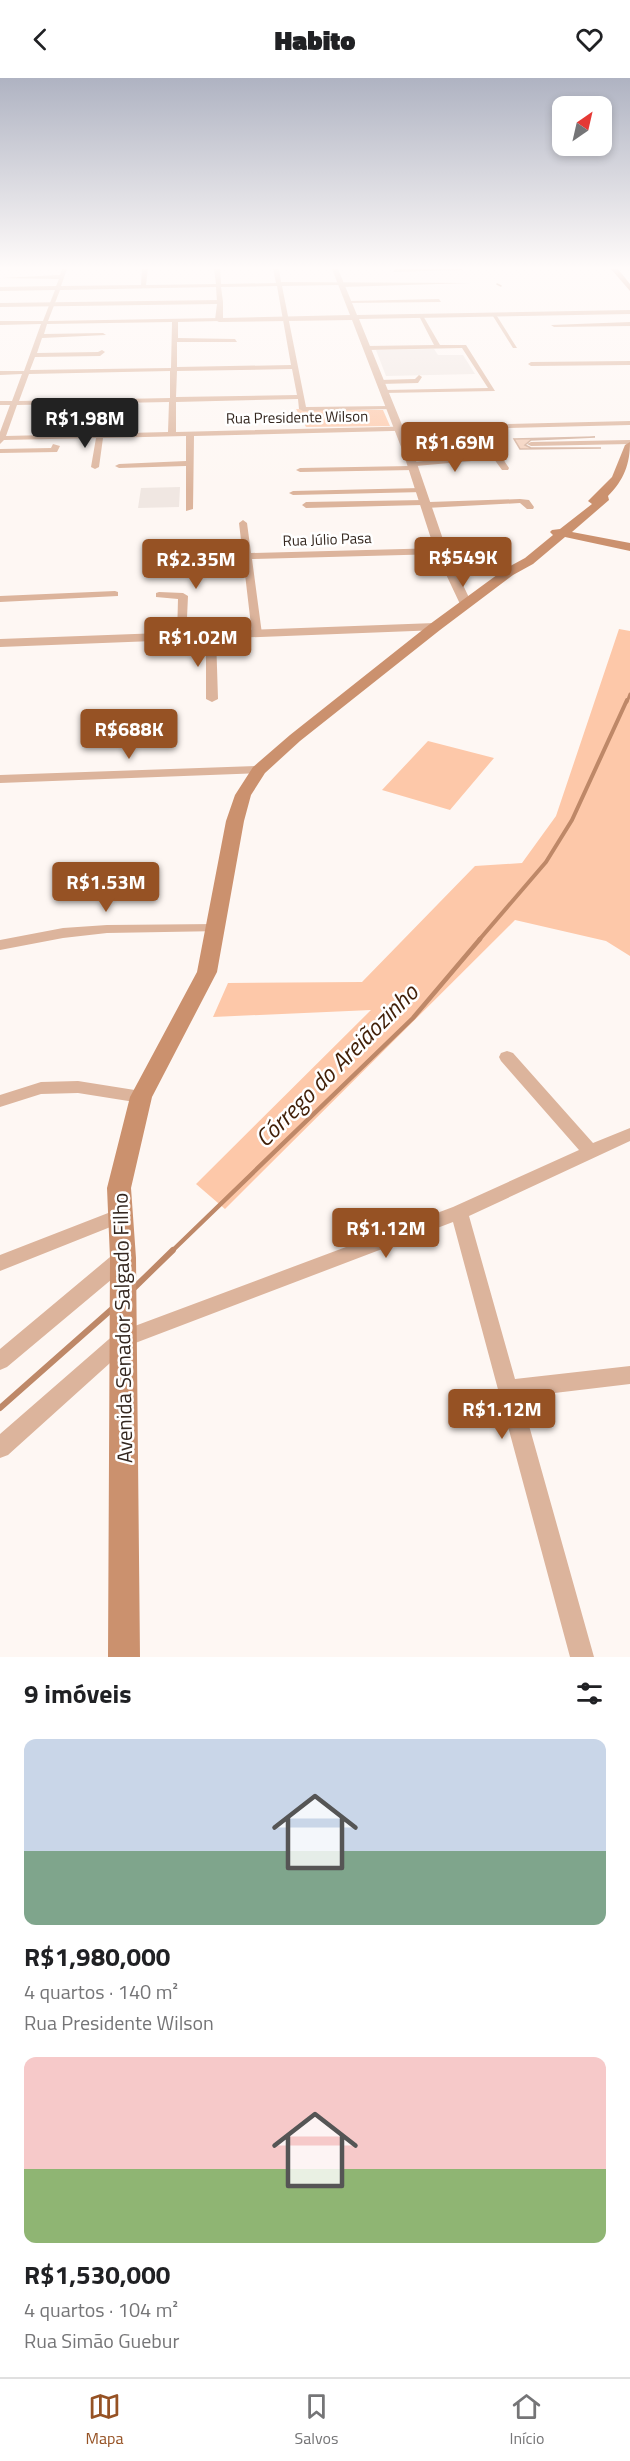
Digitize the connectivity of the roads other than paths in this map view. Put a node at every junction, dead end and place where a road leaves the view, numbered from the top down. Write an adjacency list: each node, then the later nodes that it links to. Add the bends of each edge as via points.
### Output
1 (37, 343): 11 (street)
2 (174, 343): 15 (street)
3 (290, 343): 14 (street)
4 (364, 343): 9 (street)
5 (436, 343): 7 (street)
6 (512, 343): 8 (street)
7 (438, 347): 9 (street); 20 (street, via 464,346 493,390)
8 (515, 347)
9 (367, 348): 19 (street)
10 (102, 352): 11 (street)
11 (32, 355): 17 (street)
12 (630, 363): 13 (street)
13 (531, 364)
14 (294, 368): 15 (street); 21 (street)
15 (173, 370): 17 (street); 22 (street)
16 (0, 373): 17 (street)
17 (25, 373): 24 (street)
18 (419, 377): 19 (street, via 418,381)
19 (380, 382): 20 (street)
20 (385, 393): 25 (street)
21 (300, 397): 22 (street); 25 (street, via 303,409)
22 (171, 400): 24 (street); 28 (street)
23 (0, 403): 24 (street)
24 (14, 403): 31 (street)
25 (390, 408): 27 (street)
26 (630, 423): 27 (street, Rua Presidente Wilson)
27 (398, 429): 29 (street, Rua Presidente Wilson); 39 (street)
28 (172, 433): 29 (street, Rua Presidente Wilson); 30 (street, Rua Presidente Wilson)
29 (190, 433): 37 (street)
30 (100, 435): 31 (street, Rua Presidente Wilson); 40 (street)
31 (0, 440)
32 (630, 443): 33 (street); 36 (main road, Avenida Senador Salgado Filho)
33 (531, 444)
34 (56, 446): 35 (street, via 54,450)
35 (0, 451)
36 (627, 461): 52 (main road, Avenida Senador Salgado Filho, via 598,505)
37 (190, 463): 38 (street); 49 (street)
38 (119, 466)
39 (413, 466): 41 (street, via 494,457); 42 (street); 43 (street)
40 (95, 467)
41 (505, 468)
42 (300, 470)
43 (421, 490): 44 (street); 46 (street)
44 (292, 493)
45 (483, 502): 46 (street); 48 (street, via 523,501); 50 (street)
46 (426, 503): 47 (street); 54 (street)
47 (306, 505)
48 (530, 507)
49 (189, 509)
50 (488, 514)
51 (243, 524): 55 (street, via 245,551)
52 (558, 533): 53 (main road); 59 (main road, Avenida Senador Salgado Filho, via 529,561)
53 (630, 547)
54 (441, 551): 55 (street, Rua Júlio Pasa); 59 (street)
55 (249, 556): 61 (street)
56 (115, 594): 58 (street)
57 (159, 595): 63 (street, via 183,596)
58 (0, 598)
59 (466, 604): 60 (main road, Avenida Senador Salgado Filho)
60 (435, 627): 61 (street); 66 (main road, Avenida Senador Salgado Filho)
61 (257, 634): 62 (street)
62 (212, 636): 63 (street); 65 (street)
63 (182, 637): 64 (street)
64 (0, 643)
65 (213, 699)
66 (259, 770): 67 (street); 68 (main road, Avenida Senador Salgado Filho, via 243,795 235,821)
67 (0, 779)
68 (217, 928): 69 (street, via 107,929); 71 (main road, Avenida Senador Salgado Filho, via 207,972)
69 (0, 945)
70 (507, 1057): 74 (street)
71 (141, 1097): 72 (street, via 78,1087 41,1088); 76 (main road, Avenida Senador Salgado Filho, via 119,1188)
72 (0, 1101)
73 (630, 1134): 74 (street)
74 (591, 1152): 75 (street)
75 (459, 1212): 79 (street); 82 (street)
76 (121, 1215): 77 (main road, Avenida Senador Salgado Filho); 78 (street)
77 (123, 1258): 79 (main road, Avenida Senador Salgado Filho); 80 (street)
78 (0, 1263)
79 (123, 1339): 83 (street); 84 (main road, Avenida Senador Salgado Filho)
80 (0, 1361)
81 (630, 1375): 82 (street)
82 (508, 1389): 85 (street)
83 (0, 1448)
84 (124, 1657)
85 (582, 1657)

